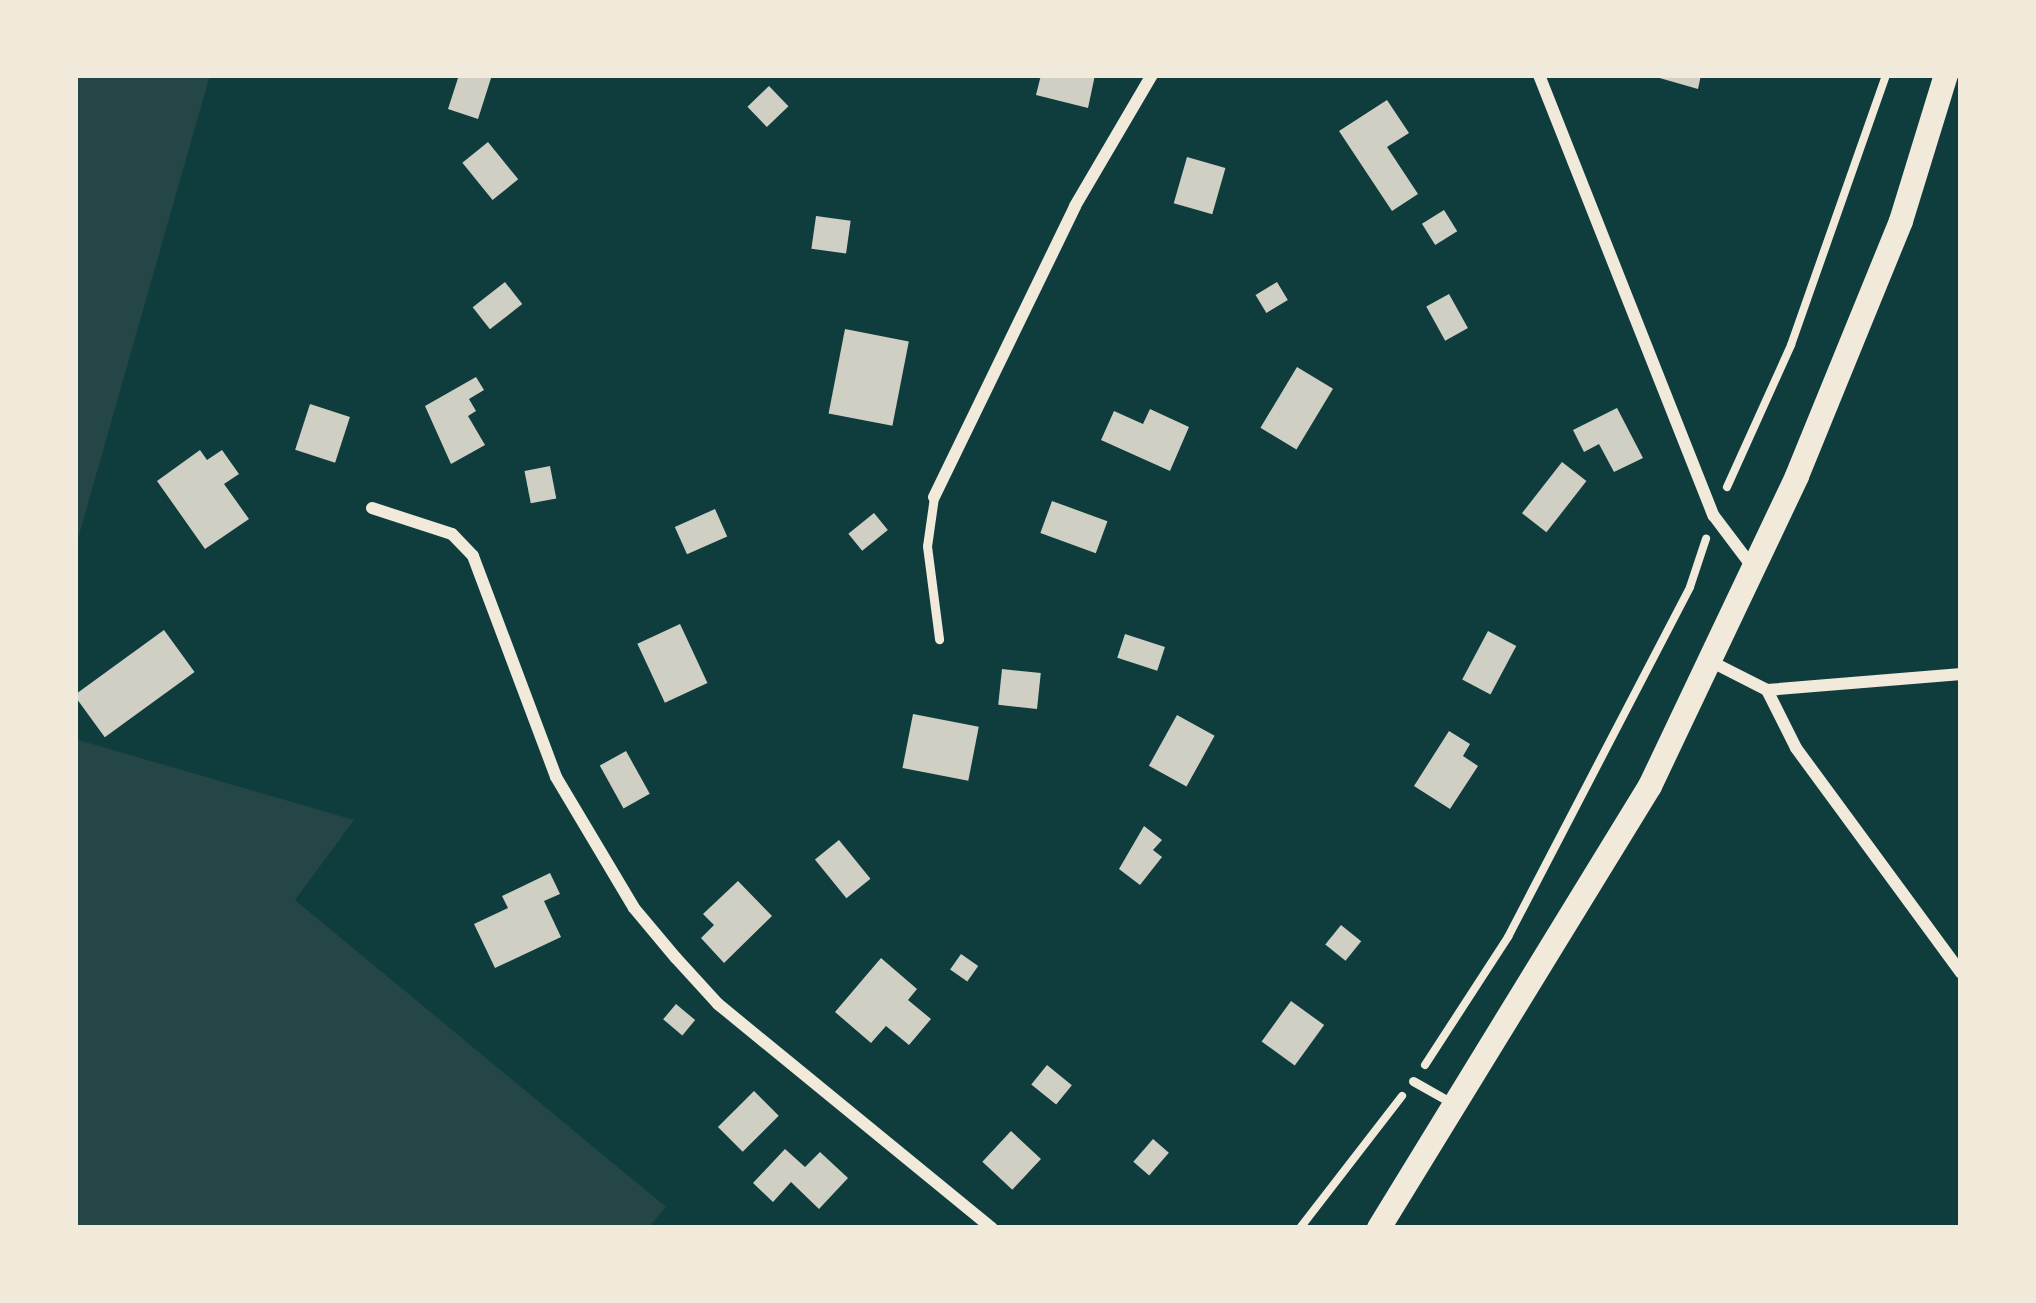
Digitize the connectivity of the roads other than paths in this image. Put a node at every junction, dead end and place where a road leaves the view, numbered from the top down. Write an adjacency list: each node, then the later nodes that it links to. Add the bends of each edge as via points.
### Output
1 (1151, 75): 4 (street, via 1075,206)
2 (1539, 75): 6 (street, via 1714,516)
3 (1946, 75): 6 (main road, via 1901,221)
4 (934, 496): 7 (lane, via 927,546)
5 (372, 508): 14 (street, via 452,534 473,556 556,777 623,892 676,958 718,1004)
6 (1755, 570): 8 (main road)
7 (939, 639)
8 (1707, 659): 10 (street); 13 (main road, via 1649,786)
9 (1961, 674): 10 (street)
10 (1767, 690): 11 (street, via 1796,748)
11 (1961, 973)
12 (1413, 1081): 13 (lane)
13 (1457, 1105): 15 (main road)
14 (992, 1228)
15 (1379, 1228)

